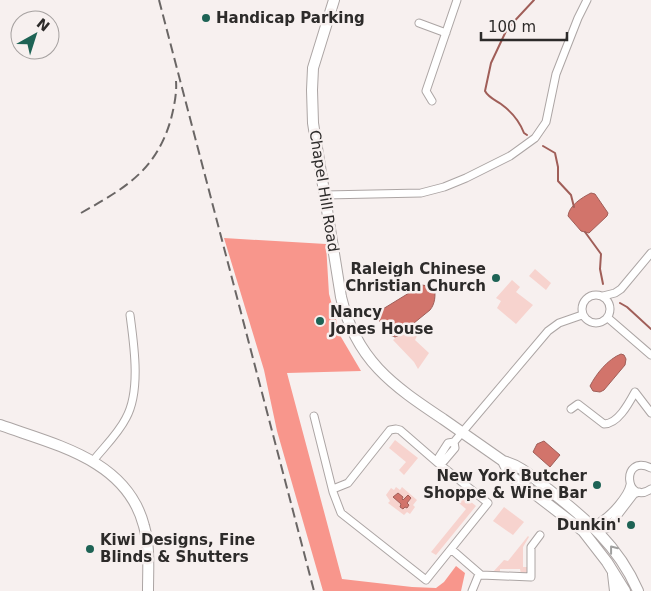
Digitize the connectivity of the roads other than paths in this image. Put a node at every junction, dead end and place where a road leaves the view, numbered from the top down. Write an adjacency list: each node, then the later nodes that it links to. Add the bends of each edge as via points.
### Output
1 (334, 0): 7 (main road, Chapel Hill Road, via 313,68 313,123)
2 (458, 0): 5 (street)
3 (587, 0): 7 (street, via 556,74 546,122 535,138 510,156 466,178 420,194)
4 (419, 23): 5 (street)
5 (446, 33): 6 (street, via 426,91)
6 (432, 100)
7 (325, 195): 20 (main road, Chapel Hill Road, via 341,297 346,316 364,353 412,398)
8 (651, 253): 9 (street)
9 (615, 293): 10 (street); 11 (street)
10 (602, 296): 11 (street); 13 (street, via 586,298)
11 (609, 303): 14 (street)
12 (130, 315): 22 (street, via 135,384 131,407 122,425)
13 (582, 315): 14 (street, via 593,323); 20 (street, via 548,330)
14 (608, 318): 15 (street)
15 (651, 355)
16 (571, 409): 17 (street, via 578,404 604,424 612,423 636,392)
17 (651, 413)
18 (314, 416): 28 (street)
19 (0, 425): 22 (main road)
20 (462, 432): 23 (main road, Chapel Hill Road); 24 (street, via 454,442 454,449 444,461)
21 (650, 459): 25 (street)
22 (93, 461): 36 (main road, via 120,481 138,510 146,535)
23 (503, 461): 31 (main road, Chapel Hill Road, via 517,465); 34 (main road, Chapel Hill Road, via 510,475 583,531)
24 (438, 462): 28 (street, via 396,429 390,430 348,483); 33 (street, via 488,503)
25 (643, 465): 26 (street); 27 (street, via 631,471)
26 (651, 468)
27 (630, 485): 30 (street); 31 (street, via 602,521)
28 (333, 489): 33 (street, via 341,513 422,579 426,580)
29 (651, 489): 30 (street)
30 (639, 492): 31 (street, via 608,528)
31 (599, 531): 40 (main road, Chapel Hill Road, one-way to 31, via 621,559)
32 (540, 535): 35 (street, via 531,547 531,577)
33 (451, 549): 35 (street)
34 (612, 571): 38 (main road); 39 (main road, Chapel Hill Road)
35 (479, 574): 37 (street)
36 (148, 591)
37 (472, 591)
38 (615, 591)
39 (625, 591)
40 (638, 591)

